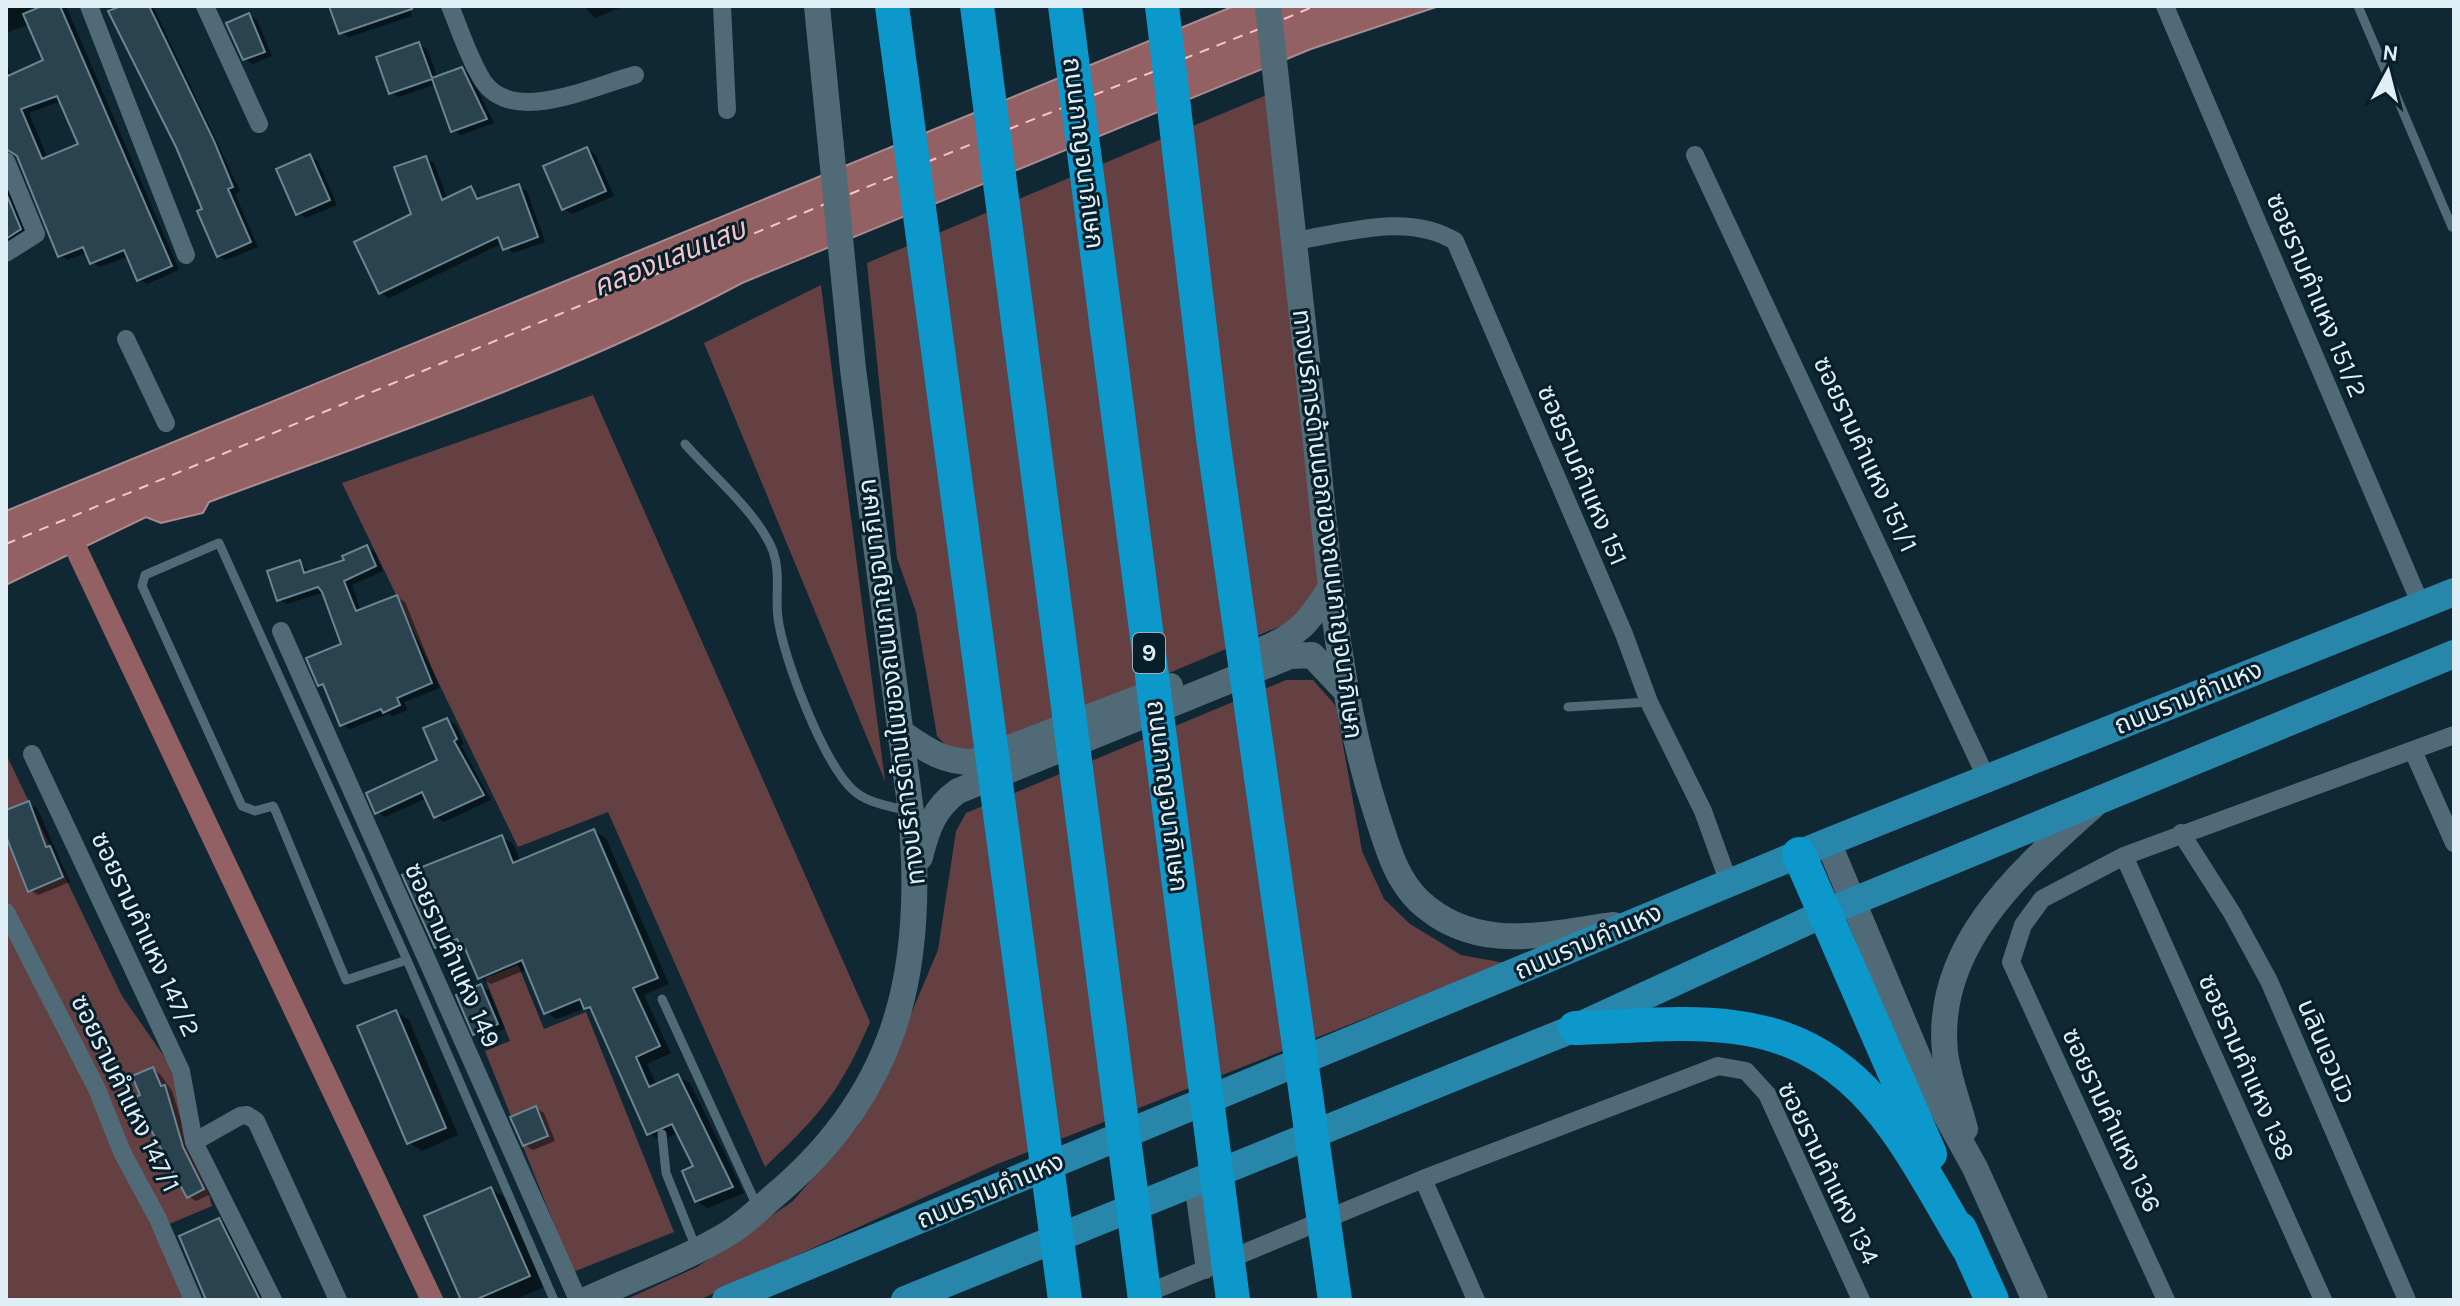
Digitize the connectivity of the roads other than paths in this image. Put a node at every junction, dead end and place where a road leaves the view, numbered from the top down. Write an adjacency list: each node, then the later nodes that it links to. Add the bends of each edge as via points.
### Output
1 (89, 6): 21 (street)
2 (205, 6): 15 (street)
3 (450, 6): 13 (street, via 482,80 513,103 536,103)
4 (722, 6): 14 (street)
5 (817, 6): 33 (main road, ทางบริการด้านในของถนนกาญจนาภิเษก, via 853,369)
6 (892, 6): 69 (highway)
7 (977, 6): 71 (highway)
8 (1065, 6): 72 (highway, ถนนกาญจนาภิเษก / 9)
9 (1162, 6): 73 (highway, via 1213,438)
10 (1268, 6): 19 (main road, ทางบริการด้านนอกของถนนกาญจนาภิเษก)
11 (2165, 6): 27 (street, ซอยรามคำแหง 151/2)
12 (2358, 6): 18 (lane)
13 (635, 75)
14 (727, 110)
15 (259, 124)
16 (1695, 155): 37 (street, ซอยรามคำแหง 151/1)
17 (6, 161): 20 (street, via 36,234)
18 (2452, 227)
19 (1294, 241): 25 (main road, ทางบริการด้านนอกของถนนกาญจนาภิเษก); 31 (street, ซอยรามคำแหง 151, via 1413,225 1435,229 1455,241)
20 (6, 253)
21 (186, 255)
22 (126, 339): 23 (street)
23 (166, 423)
24 (685, 444): 39 (lane, via 759,522 774,554 783,648 838,773 854,792)
25 (1331, 587): 30 (main road, ทางบริการด้านนอกของถนนกาญจนาภิเษก); 33 (main road, via 1310,621 1285,641 973,762 931,754)
26 (2454, 592): 27 (main road, ถนนรามคำแหง)
27 (2421, 605): 37 (main road, ถนนรามคำแหง)
28 (281, 631): 65 (street, ซอยรามคำแหง 149)
29 (2454, 654): 38 (main road)
30 (1346, 691): 44 (main road, via 1312,655 1290,656 958,791 942,802 928,825); 48 (main road, ทางบริการด้านนอกของถนนกาญจนาภิเษก, via 1356,751 1393,864 1419,900 1463,931 1517,938)
31 (1649, 702): 32 (lane); 45 (street, ซอยรามคำแหง 151, via 1698,799)
32 (1568, 707)
33 (900, 732): 39 (main road, ทางบริการด้านในของถนนกาญจนาภิเษก)
34 (2454, 735): 35 (street)
35 (2413, 751): 40 (street); 41 (street)
36 (32, 754): 53 (street, ซอยรามคำแหง 147/2, via 181,1071)
37 (1986, 777): 42 (main road, ถนนรามคำแหง)
38 (2094, 805): 46 (main road); 54 (main road, via 2001,894 1979,924 1952,986 1945,1053)
39 (911, 812): 44 (main road, ทางบริการด้านในของถนนกาญจนาภิเษก)
40 (2181, 833): 43 (street); 80 (street, นลินเอวนิว, via 2269,981)
41 (2454, 843)
42 (1814, 848): 45 (main road, ถนนรามคำแหง); 46 (highway)
43 (2124, 856): 78 (street, ซอยรามคำแหง 136, via 2042,899 2023,925 2011,962); 79 (street, ซอยรามคำแหง 138)
44 (916, 872): 57 (main road, ทางบริการด้านในของถนนกาญจนาภิเษก, via 909,978 879,1067 828,1146)
45 (1729, 883): 48 (main road, ถนนรามคำแหง)
46 (1839, 907): 51 (main road); 54 (main road); 58 (highway, via 1900,1083)
47 (6, 912): 61 (street, ซอยรามคำแหง 147/1, via 97,1089)
48 (1633, 923): 67 (main road, ถนนรามคำแหง)
49 (407, 960): 49 (lane, via 346,980 273,806 255,811 242,806 142,586 145,575 219,543); 64 (lane)
50 (662, 999): 57 (lane)
51 (1575, 1028): 56 (main road); 58 (highway, via 1732,1026 1776,1034 1816,1052 1870,1095)
52 (662, 1134): 59 (lane, via 666,1173)
53 (194, 1142): 62 (street, ซอยรามคำแหง 147/2); 63 (street, via 240,1116 256,1121)
54 (1975, 1168): 77 (main road)
55 (1423, 1179): 60 (street); 74 (street); 75 (street, ซอยรามคำแหง 134, via 1718,1066 1746,1071 1767,1094)
56 (1193, 1182): 60 (street); 68 (main road)
57 (759, 1209): 59 (main road, ทางบริการด้านในของถนนกาญจนาภิเษก)
58 (1968, 1248): 76 (highway)
59 (697, 1249): 66 (main road, ทางบริการด้านในของถนนกาญจนาภิเษก)
60 (1205, 1270): 70 (street)
61 (193, 1300)
62 (273, 1300)
63 (338, 1300)
64 (554, 1300)
65 (578, 1300)
66 (586, 1300)
67 (726, 1300)
68 (905, 1300)
69 (1065, 1300)
70 (1132, 1300)
71 (1145, 1300)
72 (1233, 1300)
73 (1335, 1300)
74 (1476, 1300)
75 (1861, 1300)
76 (1992, 1300)
77 (2035, 1300)
78 (2166, 1300)
79 (2323, 1300)
80 (2407, 1300)

